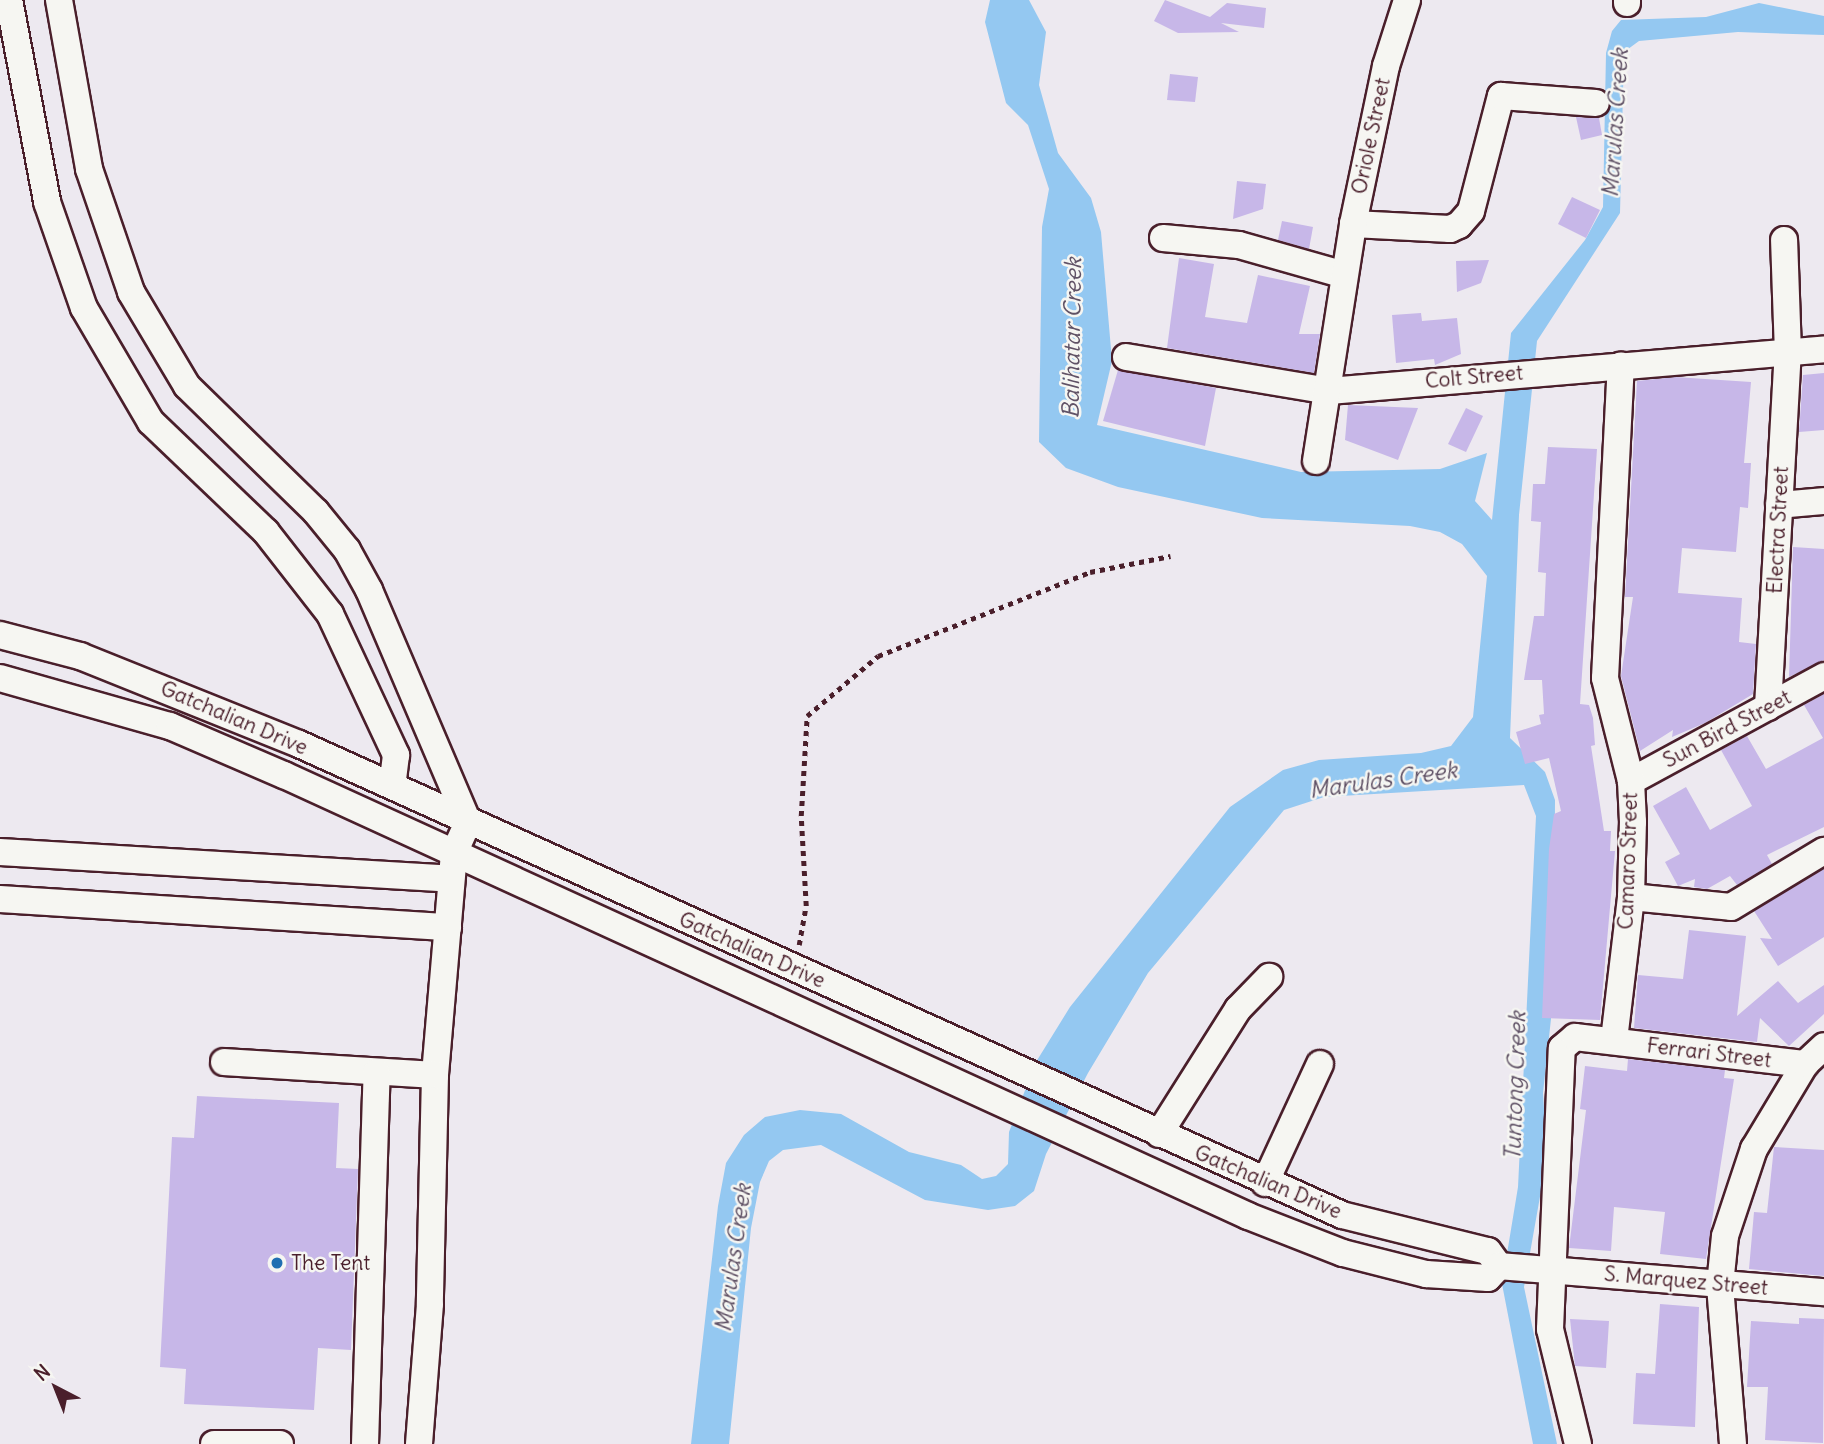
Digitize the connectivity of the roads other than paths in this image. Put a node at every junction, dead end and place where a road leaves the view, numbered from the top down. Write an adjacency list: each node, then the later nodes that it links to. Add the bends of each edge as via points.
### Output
1 (9, 0): 22 (street, via 47,202 84,308 151,422 266,532 330,614 396,755)
2 (59, 0): 23 (street, via 89,169 131,292 187,386 316,512 347,550 369,590)
3 (1407, 0): 5 (street, Oriole Street, via 1386,66)
4 (1595, 103): 5 (street, via 1501,96 1471,211 1459,225 1450,229)
5 (1353, 224): 8 (street, Oriole Street)
6 (1163, 238): 8 (street, via 1239,245)
7 (1783, 240): 10 (street, Electra Street)
8 (1344, 275): 13 (street, Oriole Street)
9 (1824, 349): 10 (street, Colt Street)
10 (1788, 353): 12 (street, Colt Street); 16 (street, Electra Street)
11 (1126, 357): 13 (street, Colt Street)
12 (1621, 365): 13 (street, Colt Street); 21 (street, Camaro Street, via 1605,678)
13 (1329, 391): 14 (street, Oriole Street)
14 (1316, 461)
15 (1824, 501): 16 (street)
16 (1779, 505): 20 (street, Electra Street)
17 (0, 635): 22 (street, Gatchalian Drive, via 80,656)
18 (1824, 676): 20 (street, Sun Bird Street)
19 (0, 678): 26 (street, Gatchalian Drive, via 170,726)
20 (1768, 707): 21 (street, Sun Bird Street)
21 (1630, 780): 28 (street, Camaro Street)
22 (392, 786): 23 (street, Gatchalian Drive)
23 (468, 822): 26 (street); 39 (street, Gatchalian Drive)
24 (1824, 851): 28 (street, via 1731,907)
25 (0, 852): 27 (street)
26 (454, 853): 27 (street); 44 (street, Gatchalian Drive, via 1248,1216 1343,1252)
27 (451, 879): 30 (street)
28 (1631, 897): 32 (street, Camaro Street)
29 (0, 899): 30 (street)
30 (448, 927): 38 (street)
31 (1269, 977): 39 (street, via 1238,1009)
32 (1614, 1040): 36 (street, Ferrari Street); 43 (street, via 1575,1037 1562,1048)
33 (1824, 1046): 36 (street)
34 (224, 1062): 37 (street)
35 (1320, 1064): 40 (street)
36 (1805, 1064): 45 (street, via 1737,1191)
37 (377, 1072): 38 (street); 49 (street)
38 (435, 1075): 50 (street, via 430,1304)
39 (1159, 1134): 40 (street, Gatchalian Drive)
40 (1265, 1183): 41 (street, Gatchalian Drive, via 1342,1215)
41 (1435, 1240): 42 (street, Gatchalian Drive, via 1488,1251); 44 (street)
42 (1500, 1266): 43 (street, Gatchalian Drive); 44 (street, Gatchalian Drive, via 1488,1278)
43 (1541, 1269): 45 (street, S. Marquez Street); 51 (street, via 1550,1329)
44 (1426, 1274)
45 (1720, 1285): 46 (street, S. Marquez Street); 52 (street)
46 (1824, 1292)
47 (214, 1444): 48 (street)
48 (280, 1444)
49 (365, 1444)
50 (419, 1444)
51 (1578, 1444)
52 (1733, 1444)

